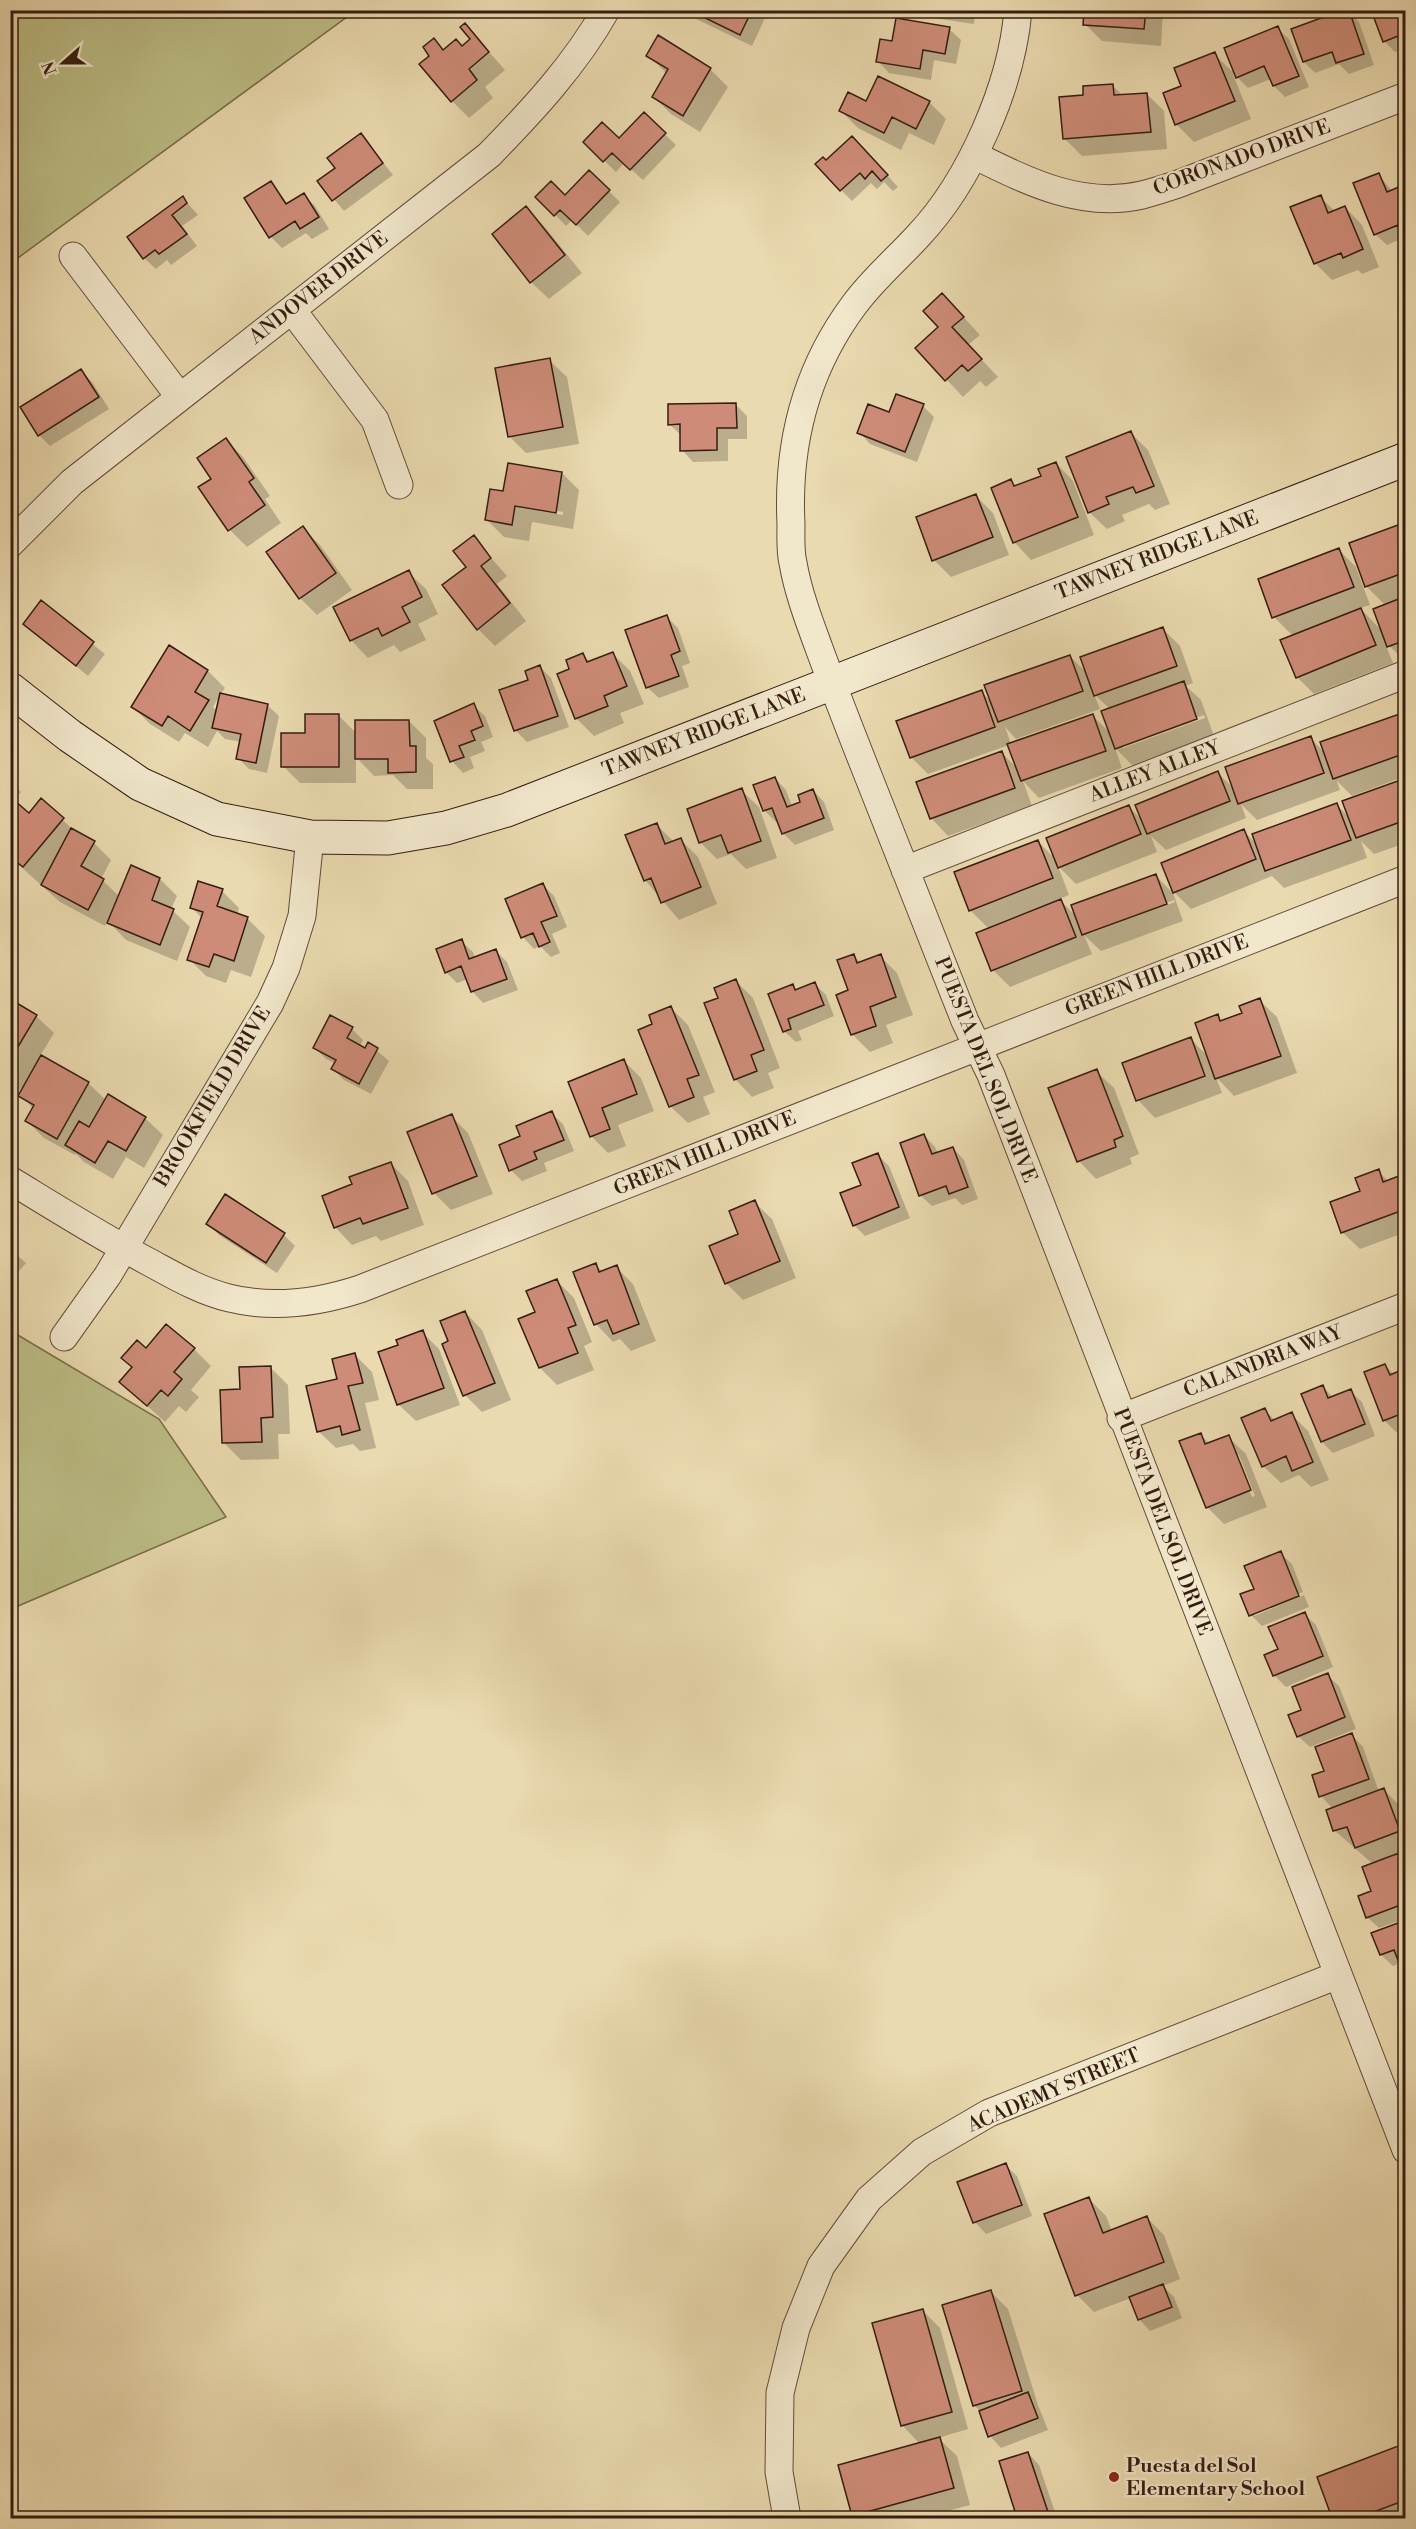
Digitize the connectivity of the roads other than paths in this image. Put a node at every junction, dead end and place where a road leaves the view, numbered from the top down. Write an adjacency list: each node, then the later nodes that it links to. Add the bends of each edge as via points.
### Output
1 (606, 10): 6 (street, ANDOVER DRIVE, via 541,102 489,155)
2 (1018, 10): 4 (street, PUESTA DEL SOL DRIVE, via 997,101)
3 (1406, 96): 4 (street, CORONADO DRIVE, via 1141,196 1071,196 1029,182)
4 (974, 155): 12 (street, PUESTA DEL SOL DRIVE, via 919,235 853,306 820,360 797,423 789,486 792,563)
5 (73, 256): 7 (street)
6 (292, 310): 7 (street, ANDOVER DRIVE); 9 (street, via 375,420)
7 (179, 396): 10 (street, ANDOVER DRIVE, via 72,482)
8 (1406, 459): 12 (street, TAWNEY RIDGE LANE)
9 (399, 485)
10 (10, 544)
11 (1406, 674): 15 (street, ALLEY ALLEY)
12 (832, 683): 14 (street, TAWNEY RIDGE LANE, via 497,813 446,828 388,838); 15 (street, PUESTA DEL SOL DRIVE)
13 (10, 689): 14 (street, TAWNEY RIDGE LANE, via 140,784 217,819)
14 (310, 837): 19 (street, BROOKFIELD DRIVE, via 302,916 286,968 270,1003)
15 (905, 870): 17 (street, PUESTA DEL SOL DRIVE)
16 (1406, 879): 17 (street, GREEN HILL DRIVE)
17 (977, 1046): 19 (street, GREEN HILL DRIVE, via 328,1299 274,1304 228,1298 191,1285); 22 (street, PUESTA DEL SOL DRIVE)
18 (10, 1180): 19 (street, GREEN HILL DRIVE)
19 (123, 1248): 21 (street, BROOKFIELD DRIVE)
20 (1406, 1306): 22 (street, CALANDRIA WAY)
21 (64, 1337)
22 (1121, 1418): 23 (street, PUESTA DEL SOL DRIVE)
23 (1338, 1976): 24 (street, PUESTA DEL SOL DRIVE); 25 (street, ACADEMY STREET, via 989,2113 922,2152 869,2199 821,2266 794,2339 780,2394 779,2472)
24 (1406, 2150)
25 (787, 2518)

